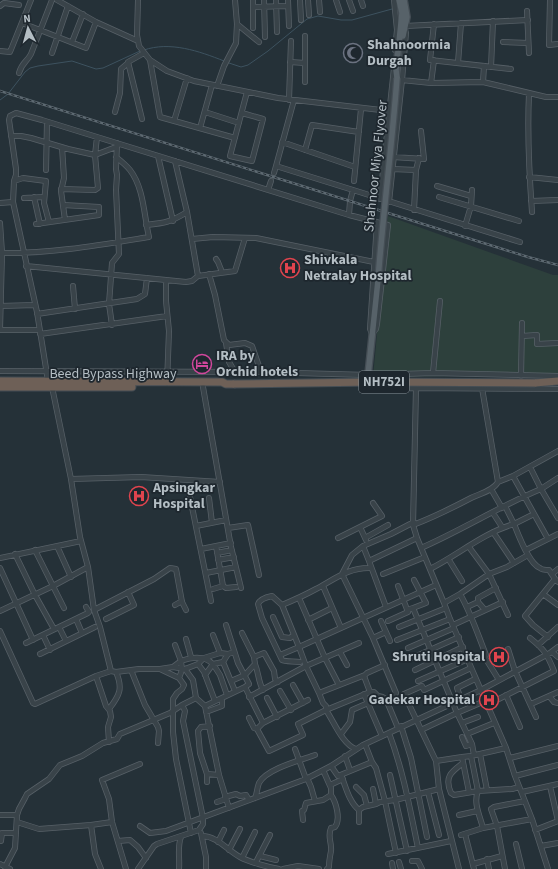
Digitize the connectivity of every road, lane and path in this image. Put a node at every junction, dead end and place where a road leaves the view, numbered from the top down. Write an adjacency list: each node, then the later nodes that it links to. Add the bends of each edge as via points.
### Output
1 (31, 0): 37 (street)
2 (52, 0): 44 (street)
3 (57, 0): 21 (street)
4 (138, 0): 54 (street)
5 (235, 0): 39 (street)
6 (253, 0): 25 (street)
7 (264, 0): 26 (street)
8 (276, 0): 22 (street)
9 (288, 0): 23 (street)
10 (300, 0): 33 (street)
11 (308, 0): 32 (street)
12 (319, 0): 28 (street)
13 (336, 0): 29 (street)
14 (349, 0): 30 (street)
15 (361, 0): 24 (street)
16 (404, 0): 43 (main road, Shahnoor Miya Flyover, via 407,10)
17 (550, 0): 55 (street, via 549,45)
18 (396, 1): 70 (main road, Shahnoor Miya Flyover, via 402,13 396,70); 85 (street, via 397,30)
19 (19, 5): 20 (street, via 4,3)
20 (0, 6)
21 (68, 6): 31 (street); 47 (street)
22 (276, 6): 23 (street); 26 (street); 45 (street)
23 (288, 6): 41 (street)
24 (363, 6)
25 (253, 7): 26 (street); 42 (street)
26 (264, 7): 48 (street)
27 (527, 11): 34 (street)
28 (320, 12)
29 (340, 12)
30 (353, 12)
31 (83, 14): 36 (street); 50 (street)
32 (309, 15)
33 (301, 20)
34 (528, 20): 35 (street); 53 (street)
35 (492, 21): 38 (street); 67 (street)
36 (96, 22): 50 (street, via 86,48); 54 (street)
37 (22, 23): 44 (street); 56 (street, via 10,52)
38 (461, 23): 40 (street); 65 (street)
39 (237, 24): 51 (street); 76 (street, via 236,43)
40 (434, 24): 43 (street); 61 (street, via 430,60)
41 (289, 26)
42 (253, 28)
43 (404, 29): 70 (main road, Shahnoor Miya Flyover); 72 (street, via 406,33)
44 (41, 30): 47 (street); 69 (street, via 30,56 23,63)
45 (277, 32)
46 (305, 36): 64 (street)
47 (57, 37): 50 (street); 57 (street)
48 (265, 37)
49 (291, 41): 62 (street)
50 (72, 42)
51 (259, 42)
52 (503, 42): 53 (street)
53 (528, 43): 59 (street)
54 (139, 44): 58 (street)
55 (558, 44)
56 (0, 51)
57 (52, 53)
58 (144, 53): 60 (street); 63 (street)
59 (529, 53)
60 (150, 60): 71 (street, via 167,71); 89 (street, via 160,117)
61 (434, 60): 65 (street); 75 (street)
62 (290, 62): 64 (street); 80 (street)
63 (128, 63): 83 (street, via 121,69 120,93); 88 (street)
64 (305, 63): 73 (street)
65 (458, 63): 66 (street)
66 (484, 66): 67 (street); 74 (street)
67 (491, 67): 68 (street)
68 (511, 69)
69 (19, 73)
70 (398, 73): 177 (main road, Shahnoor Miya Flyover, bridge)
71 (187, 78): 76 (street); 89 (street)
72 (402, 80): 75 (street); 86 (street)
73 (304, 82)
74 (483, 82): 75 (street); 78 (street)
75 (431, 83)
76 (215, 86): 77 (street); 84 (street)
77 (247, 92): 80 (street); 87 (street)
78 (530, 94): 79 (street); 115 (street, via 527,133)
79 (558, 97)
80 (288, 100): 81 (street)
81 (294, 100): 82 (street); 98 (street)
82 (361, 109): 85 (street); 94 (street)
83 (114, 112)
84 (205, 112): 91 (street); 92 (street)
85 (389, 112): 86 (street); 130 (street)
86 (398, 112): 106 (street)
87 (242, 113): 91 (street); 97 (street, via 263,119 252,161 230,156)
88 (142, 119)
89 (174, 121): 92 (street)
90 (47, 122): 95 (street, via 16,113 10,116 9,120); 96 (street); 99 (street)
91 (239, 123): 97 (street)
92 (200, 128): 97 (street)
93 (421, 131): 107 (street, via 424,159)
94 (359, 132): 102 (street, via 312,125); 110 (street)
95 (11, 136): 99 (street); 117 (street, via 16,169)
96 (97, 137): 100 (street); 103 (street)
97 (235, 138)
98 (282, 142): 102 (street); 109 (street)
99 (46, 143): 101 (street); 112 (street)
100 (117, 145): 103 (street); 104 (street); 105 (street)
101 (62, 147): 103 (street); 121 (street)
102 (306, 150): 110 (street)
103 (95, 155): 121 (street, via 98,188)
104 (158, 156): 108 (street); 143 (street)
105 (116, 157): 148 (street, via 130,171 136,183); 152 (street)
106 (393, 157): 107 (street); 111 (street)
107 (419, 158): 113 (street)
108 (175, 161): 122 (street); 139 (street)
109 (276, 166): 114 (street); 123 (street)
110 (355, 167): 119 (street)
111 (392, 169): 113 (street); 134 (street)
112 (46, 170)
113 (416, 170): 138 (street)
114 (274, 173)
115 (529, 177): 116 (street); 132 (street)
116 (558, 180)
117 (14, 181): 127 (street, via 23,178 46,181); 133 (street)
118 (271, 181): 122 (street)
119 (354, 181)
120 (437, 186): 125 (street)
121 (62, 189): 136 (street)
122 (268, 190): 141 (street)
123 (353, 190): 130 (street); 141 (street)
124 (472, 190): 125 (street)
125 (471, 196): 137 (street)
126 (34, 197): 127 (street); 129 (street); 145 (street, via 38,224)
127 (44, 197): 145 (street)
128 (439, 197): 137 (street)
129 (24, 198)
130 (380, 199): 134 (street)
131 (558, 200): 132 (street)
132 (531, 201): 140 (street)
133 (13, 202): 135 (street); 155 (street)
134 (389, 202): 138 (street)
135 (0, 203)
136 (63, 205): 142 (street); 142 (street, via 98,207 99,215)
137 (471, 206): 144 (street); 149 (street)
138 (414, 210): 149 (street)
139 (187, 212): 143 (street); 151 (street)
140 (532, 212)
141 (349, 215): 147 (street)
142 (65, 220): 145 (street)
143 (173, 220): 148 (street)
144 (519, 221)
145 (49, 222)
146 (0, 223): 154 (street)
147 (377, 223): 157 (street); 177 (street, via 388,225 377,324)
148 (146, 225): 152 (street, via 149,237)
149 (465, 226): 153 (street)
150 (245, 238): 151 (street); 157 (street, via 256,238); 159 (street, via 236,271)
151 (192, 239): 162 (street)
152 (118, 242): 155 (street); 160 (street, via 119,254 112,263)
153 (520, 242)
154 (1, 253): 155 (street); 169 (street)
155 (24, 254): 158 (street)
156 (216, 259): 159 (street)
157 (374, 262): 177 (street, via 370,329)
158 (26, 266): 160 (street); 167 (street)
159 (222, 272): 161 (street)
160 (111, 274): 163 (street); 168 (street)
161 (209, 274): 162 (street); 179 (street)
162 (198, 276): 164 (street, via 186,282)
163 (147, 278): 164 (street); 168 (street, via 145,294 137,299)
164 (166, 280): 172 (street)
165 (73, 286): 170 (street)
166 (440, 301): 186 (street)
167 (35, 304): 169 (street); 171 (street)
168 (109, 304): 170 (street); 174 (street)
169 (0, 306): 175 (street)
170 (75, 309): 171 (street)
171 (37, 314): 176 (street)
172 (167, 316): 174 (street); 183 (street)
173 (522, 323): 178 (street)
174 (112, 325): 176 (street)
175 (0, 330): 176 (street)
176 (40, 332): 182 (street)
177 (372, 334): 187 (main road, Shahnoor Miya Flyover)
178 (522, 336): 180 (street, via 537,335 537,344); 188 (street)
179 (226, 343): 184 (street); 185 (street, via 245,343 252,346)
180 (558, 343)
181 (0, 371): 182 (street)
182 (46, 371): 183 (street); 194 (street)
183 (167, 372): 184 (street); 192 (street)
184 (235, 372): 185 (street)
185 (261, 372): 187 (street)
186 (433, 373): 187 (street); 188 (street)
187 (368, 374): 201 (main road, Shahnoor Miya Flyover)
188 (521, 376): 193 (street)
189 (558, 376): 193 (street)
190 (0, 381): 194 (highway, Beed Bypass Highway / NH752I)
191 (558, 381): 193 (highway, Beed Bypass Highway / NH752I)
192 (167, 383): 194 (highway, Beed Bypass Highway / NH752I); 195 (highway, Beed Bypass Highway / NH752I)
193 (541, 383): 195 (highway, Beed Bypass Highway / NH752I, bridge); 196 (highway, Beed Bypass Highway / NH752I); 200 (street); 202 (street)
194 (50, 384): 197 (highway, Beed Bypass Highway / NH752I); 198 (highway, Beed Bypass Highway / NH752I); 207 (street)
195 (226, 384): 198 (highway, Beed Bypass Highway / NH752I)
196 (558, 386)
197 (0, 387)
198 (203, 387): 208 (street)
199 (416, 388): 200 (street); 201 (street); 222 (street)
200 (482, 388): 209 (street)
201 (368, 389)
202 (558, 389)
203 (558, 452): 204 (street)
204 (530, 467): 205 (street); 211 (street)
205 (513, 476): 209 (street); 212 (street)
206 (558, 478): 211 (street)
207 (70, 479): 208 (street, via 141,477); 235 (street)
208 (220, 482): 220 (street)
209 (498, 482): 210 (street)
210 (491, 489): 216 (street); 222 (street, via 431,518)
211 (541, 489): 212 (street); 219 (street)
212 (523, 496): 216 (street); 218 (street)
213 (190, 497): 225 (street)
214 (208, 498): 221 (street)
215 (374, 503): 226 (street, via 382,516)
216 (504, 507): 217 (street); 223 (street)
217 (493, 513): 227 (street); 241 (street)
218 (534, 514): 223 (street); 234 (street)
219 (558, 518)
220 (226, 520): 221 (street); 228 (street)
221 (212, 523): 225 (street)
222 (414, 523): 233 (street); 237 (street)
223 (514, 524): 227 (street); 245 (street)
224 (388, 525): 232 (street)
225 (196, 526): 242 (street)
226 (360, 527): 231 (street); 232 (street)
227 (502, 527): 229 (street)
228 (228, 528): 236 (street); 268 (street, via 248,525)
229 (493, 532): 240 (street); 255 (street)
230 (558, 534): 234 (street)
231 (338, 538)
232 (365, 538): 237 (street)
233 (417, 538): 241 (street); 254 (street)
234 (548, 538): 245 (street)
235 (81, 541): 238 (street); 256 (street)
236 (231, 543): 239 (street); 244 (street)
237 (365, 545): 254 (street); 264 (street, via 352,555)
238 (56, 546): 243 (street); 269 (street)
239 (216, 546): 242 (street); 246 (street)
240 (469, 547): 253 (street); 266 (street)
241 (421, 548): 250 (street)
242 (201, 549): 263 (street)
243 (35, 550): 247 (street); 274 (street)
244 (232, 550): 246 (street); 249 (street)
245 (526, 550): 248 (street)
246 (217, 553): 252 (street)
247 (16, 554): 251 (street); 284 (street)
248 (528, 555): 255 (street); 267 (street, via 535,565 549,570)
249 (234, 557): 252 (street); 257 (street)
250 (425, 557): 260 (street); 265 (street)
251 (0, 558)
252 (218, 560): 262 (street)
253 (448, 560): 260 (street); 272 (street)
254 (369, 561): 259 (street)
255 (514, 563): 266 (street)
256 (88, 567): 269 (street); 302 (street)
257 (236, 567): 262 (street); 275 (street, via 238,587)
258 (0, 568): 291 (street)
259 (371, 568): 264 (street, via 356,568); 297 (street)
260 (430, 569): 273 (street)
261 (558, 569): 267 (street)
262 (220, 571): 263 (street); 275 (street)
263 (206, 573): 288 (street)
264 (342, 574): 276 (street); 311 (street)
265 (383, 574)
266 (489, 574): 278 (street); 282 (street)
267 (552, 574): 271 (street)
268 (260, 575)
269 (71, 577): 274 (street)
270 (414, 580): 281 (street)
271 (556, 580): 283 (street)
272 (462, 581)
273 (436, 585): 281 (street); 294 (street)
274 (53, 586): 284 (street); 299 (street)
275 (223, 586): 279 (street)
276 (323, 586): 285 (street); 300 (street)
277 (398, 586): 286 (street)
278 (496, 588): 289 (street, via 478,598); 290 (street)
279 (213, 589)
280 (128, 592): 287 (street, via 173,568 176,570); 302 (street); 312 (street, via 134,604)
281 (421, 593): 286 (street); 301 (street, via 426,603)
282 (460, 594): 294 (street); 298 (street)
283 (543, 594): 295 (street); 335 (street, via 525,616)
284 (35, 595): 291 (street); 325 (street)
285 (299, 598): 293 (street); 315 (street)
286 (404, 600): 297 (street); 304 (street)
287 (182, 601): 292 (street); 303 (street)
288 (211, 601)
289 (478, 602): 298 (street); 305 (street)
290 (503, 602): 305 (street); 307 (street)
291 (17, 603): 306 (street); 340 (street)
292 (176, 605)
293 (282, 605): 333 (street); 362 (street, via 272,596 258,604)
294 (445, 605): 313 (street); 314 (street)
295 (558, 605)
296 (86, 607): 309 (street, via 89,612)
297 (386, 607): 311 (street)
298 (467, 607): 308 (street)
299 (64, 608)
300 (332, 608): 315 (street); 324 (street)
301 (413, 608): 304 (street); 313 (street)
302 (94, 610): 389 (street)
303 (186, 610)
304 (407, 610): 317 (street, via 408,612)
305 (484, 610): 308 (street)
306 (0, 611)
307 (508, 615)
308 (470, 617): 322 (street); 397 (street, via 486,655 484,656)
309 (76, 618): 319 (street); 329 (street)
310 (273, 618): 333 (street, via 282,637 290,638)
311 (364, 618): 324 (street); 336 (street)
312 (106, 619)
313 (418, 619): 321 (street); 326 (street)
314 (450, 619): 322 (street); 326 (street)
315 (308, 620): 339 (street)
316 (381, 621): 328 (street)
317 (388, 621)
318 (226, 626): 356 (street)
319 (59, 627): 325 (street); 343 (street)
320 (95, 627): 329 (street)
321 (399, 627)
322 (454, 627): 334 (street); 342 (street)
323 (558, 627): 335 (street)
324 (341, 628): 339 (street)
325 (54, 629): 331 (street)
326 (422, 630): 341 (street); 342 (street)
327 (0, 632): 394 (street, via 35,704)
328 (386, 632): 336 (street); 344 (street)
329 (82, 633): 343 (street)
330 (242, 633): 364 (street)
331 (43, 635): 340 (street); 354 (street)
332 (213, 635): 358 (street)
333 (294, 635): 349 (street)
334 (459, 637): 350 (street); 355 (street)
335 (548, 637): 347 (street)
336 (374, 638): 379 (street)
337 (530, 638): 347 (street)
338 (186, 639): 363 (street)
339 (318, 639): 349 (street); 368 (street)
340 (33, 640): 345 (street)
341 (398, 640)
342 (426, 640): 352 (street); 355 (street)
343 (66, 641): 354 (street)
344 (390, 641)
345 (26, 643)
346 (358, 643): 357 (street)
347 (538, 644): 359 (street)
348 (175, 645): 372 (street)
349 (299, 647): 362 (street); 367 (street)
350 (463, 647): 370 (street); 371 (street)
351 (558, 647): 359 (street)
352 (408, 648)
353 (508, 649): 388 (street)
354 (50, 650): 360 (street)
355 (431, 650): 369 (street); 371 (street)
356 (234, 652): 361 (street); 392 (street)
357 (340, 652): 368 (street); 378 (street)
358 (220, 653): 361 (street); 366 (street)
359 (550, 653): 365 (street); 388 (street); 406 (street, via 554,671)
360 (40, 654)
361 (228, 654): 373 (street)
362 (280, 655): 374 (street, via 283,661)
363 (191, 657): 366 (street); 372 (street)
364 (254, 657): 377 (street); 401 (street, via 264,653)
365 (558, 657)
366 (204, 658): 375 (street); 376 (street)
367 (303, 658): 374 (street); 380 (street)
368 (325, 658): 380 (street); 405 (street)
369 (412, 658)
370 (468, 659): 382 (street); 390 (street)
371 (435, 660): 387 (street); 390 (street)
372 (181, 661): 381 (street); 384 (street)
373 (223, 662): 376 (street); 398 (street)
374 (300, 662): 386 (street)
375 (198, 664): 384 (street); 391 (street)
376 (213, 664): 391 (street); 417 (street)
377 (255, 664): 392 (street); 399 (street)
378 (347, 665)
379 (385, 665): 393 (street); 432 (street, via 396,693)
380 (306, 666): 386 (street); 415 (street)
381 (173, 667): 383 (street); 384 (street)
382 (471, 668): 396 (street); 402 (street)
383 (160, 669): 385 (street); 395 (street)
384 (184, 669): 395 (street); 421 (street, via 193,680)
385 (131, 670): 389 (street); 447 (street)
386 (299, 670): 401 (street)
387 (414, 670)
388 (515, 671): 397 (street); 406 (street)
389 (113, 672): 394 (street); 436 (street, via 120,683 119,694)
390 (439, 672): 400 (street); 402 (street)
391 (205, 675): 426 (street)
392 (245, 675): 398 (street); 404 (street)
393 (365, 675): 405 (street); 412 (street, via 364,679)
394 (96, 676): 436 (street)
395 (179, 678): 439 (street, via 184,685 173,700)
396 (475, 679): 407 (street); 409 (street)
397 (499, 680): 409 (street)
398 (231, 681): 410 (street)
399 (258, 681): 404 (street); 408 (street)
400 (418, 681)
401 (278, 682): 408 (street)
402 (444, 682): 413 (street); 446 (street, via 424,690 422,686 404,694)
403 (293, 685): 428 (street)
404 (247, 686): 410 (street); 420 (street)
405 (339, 686): 415 (street)
406 (523, 687): 418 (street); 433 (street)
407 (457, 688): 413 (street); 424 (street)
408 (263, 690): 420 (street)
409 (481, 690): 424 (street); 431 (street)
410 (235, 691): 417 (street)
411 (280, 692): 437 (street)
412 (370, 692): 416 (street); 432 (street, via 383,696)
413 (448, 692): 430 (street)
414 (558, 692): 419 (street)
415 (318, 693): 438 (street)
416 (364, 694): 429 (street); 438 (street)
417 (227, 695): 422 (street)
418 (506, 695): 431 (street); 452 (street)
419 (549, 696): 427 (street, via 554,702); 433 (street)
420 (249, 697): 449 (street)
421 (196, 698): 434 (street); 435 (street)
422 (222, 698): 426 (street); 440 (street, via 222,706)
423 (267, 698): 442 (street)
424 (461, 699): 430 (street)
425 (308, 700): 428 (street)
426 (215, 701): 435 (street)
427 (558, 702)
428 (303, 703): 437 (street)
429 (368, 703): 457 (street, via 352,710 350,722); 459 (street)
430 (454, 703): 441 (street); 446 (street)
431 (486, 703): 441 (street); 448 (street)
432 (388, 704): 453 (street)
433 (531, 704): 444 (street)
434 (182, 705): 439 (street); 523 (street)
435 (205, 706): 440 (street)
436 (109, 709): 461 (street)
437 (291, 710): 442 (street)
438 (326, 710): 454 (street, via 298,724 303,735 268,751); 457 (street)
439 (173, 711): 447 (street); 529 (street, via 176,759)
440 (206, 712): 451 (street)
441 (457, 713): 450 (street); 455 (street)
442 (277, 717): 449 (street)
443 (478, 717): 450 (street)
444 (536, 717)
445 (249, 718): 454 (street)
446 (415, 719): 453 (street); 455 (street)
447 (153, 720): 461 (street, via 120,734 117,739); 462 (street, via 159,731)
448 (494, 722): 458 (street); 466 (street)
449 (263, 723): 454 (street)
450 (462, 723): 458 (street)
451 (210, 726): 484 (street, via 201,727 198,731 200,753); 485 (street)
452 (520, 726)
453 (399, 727): 456 (street); 503 (street, via 410,758)
454 (257, 729)
455 (421, 730): 476 (street)
456 (389, 733): 459 (street); 505 (street)
457 (341, 734): 468 (street, via 344,742)
458 (467, 734): 464 (street)
459 (382, 736): 463 (street)
460 (462, 737): 464 (street, via 466,746)
461 (109, 742): 521 (street, via 60,765 49,779 26,796)
462 (158, 743)
463 (365, 744): 468 (street); 477 (street)
464 (472, 744): 472 (street)
465 (558, 746): 474 (street)
466 (506, 748): 470 (street); 474 (street)
467 (295, 749): 475 (street)
468 (356, 749): 471 (street)
469 (315, 754): 475 (street)
470 (480, 754): 472 (street); 498 (street)
471 (345, 756): 481 (street); 483 (street)
472 (472, 756): 473 (street); 499 (street)
473 (462, 757): 476 (street); 478 (street)
474 (510, 758): 487 (street)
475 (299, 760): 489 (street); 507 (street, via 264,778 259,784)
476 (436, 761): 497 (street)
477 (372, 762): 483 (street); 511 (street)
478 (462, 762): 501 (street); 501 (street, via 451,772 449,789 454,795)
479 (140, 764): 528 (street, via 102,780 109,799)
480 (558, 765): 487 (street)
481 (331, 766): 482 (street); 488 (street, via 338,776)
482 (323, 770): 489 (street); 491 (street)
483 (350, 770): 488 (street)
484 (207, 774): 485 (street); 490 (street)
485 (219, 775): 506 (street)
486 (390, 775): 509 (street)
487 (515, 776): 494 (street)
488 (342, 777): 491 (street); 518 (street, via 350,801)
489 (306, 779): 507 (street); 510 (street, via 312,787)
490 (207, 782)
491 (330, 784): 504 (street)
492 (558, 784): 493 (street)
493 (550, 786): 502 (street); 515 (street)
494 (519, 787): 498 (street); 502 (street)
495 (356, 788): 516 (street, via 363,792)
496 (373, 789): 514 (street)
497 (439, 789): 500 (street); 549 (street)
498 (487, 790): 499 (street)
499 (478, 791): 501 (street); 519 (street)
500 (428, 792): 503 (street); 543 (street)
501 (469, 792)
502 (522, 792): 512 (street)
503 (418, 794): 505 (street); 546 (street)
504 (331, 795): 510 (street); 580 (street, via 338,823 330,829 331,851)
505 (408, 797): 509 (street); 554 (street)
506 (226, 798): 508 (street, via 236,794 246,795); 513 (street); 517 (street)
507 (255, 798): 508 (street)
508 (249, 800): 517 (street)
509 (395, 800): 511 (street); 556 (street)
510 (315, 801): 525 (street, via 306,804 302,811)
511 (385, 801): 514 (street); 557 (street)
512 (525, 801): 524 (street); 533 (street, via 492,808)
513 (217, 802)
514 (376, 804): 516 (street)
515 (556, 804): 526 (street)
516 (367, 806): 518 (street)
517 (229, 808): 523 (street)
518 (359, 810): 530 (street)
519 (477, 811): 522 (street); 535 (street)
520 (0, 815): 521 (street)
521 (17, 815): 527 (street)
522 (459, 815)
523 (203, 818): 529 (street); 534 (street)
524 (532, 819): 533 (street); 538 (street)
525 (303, 820)
526 (558, 821): 538 (street)
527 (17, 822): 531 (street, via 39,829); 540 (street)
528 (112, 822): 531 (street); 548 (street)
529 (190, 822): 532 (street, via 166,831 150,833); 541 (street)
530 (359, 822)
531 (91, 825): 572 (street, via 94,854)
532 (140, 826)
533 (496, 826): 535 (street); 560 (street)
534 (201, 828): 541 (street); 544 (street)
535 (483, 828): 570 (street, via 463,834)
536 (224, 830): 550 (street)
537 (240, 830): 555 (street)
538 (535, 830): 553 (street)
539 (255, 832): 562 (street)
540 (16, 833): 547 (street, via 2,832); 571 (street)
541 (192, 833): 545 (street)
542 (270, 835): 559 (street)
543 (439, 835)
544 (202, 836): 550 (street, via 210,836); 576 (street)
545 (182, 837): 561 (street, via 156,844); 575 (street, via 178,844)
546 (427, 837)
547 (0, 841)
548 (118, 841): 561 (street, via 130,840); 573 (street)
549 (451, 841): 554 (street); 584 (street)
550 (218, 842): 555 (street)
551 (558, 843): 553 (street)
552 (516, 844): 588 (street)
553 (541, 846): 589 (street)
554 (418, 848): 556 (street)
555 (229, 850): 562 (street)
556 (407, 851): 557 (street)
557 (396, 853): 558 (street)
558 (388, 854)
559 (260, 856): 564 (street); 566 (street)
560 (502, 856): 563 (street); 587 (street)
561 (146, 858): 574 (street)
562 (242, 858): 566 (street)
563 (487, 859): 570 (street); 586 (street)
564 (276, 860)
565 (412, 861): 583 (street, via 418,861)
566 (256, 862): 577 (street)
567 (399, 862): 582 (street)
568 (392, 863): 581 (street)
569 (0, 864): 571 (street)
570 (472, 864): 585 (street)
571 (8, 868)
572 (101, 869)
573 (126, 869)
574 (138, 869)
575 (179, 869)
576 (206, 869)
577 (279, 869)
578 (283, 869): 579 (street, via 298,866)
579 (319, 869)
580 (327, 869)
581 (393, 869)
582 (401, 869)
583 (422, 869)
584 (459, 869)
585 (474, 869)
586 (489, 869)
587 (505, 869)
588 (522, 869)
589 (548, 869)

